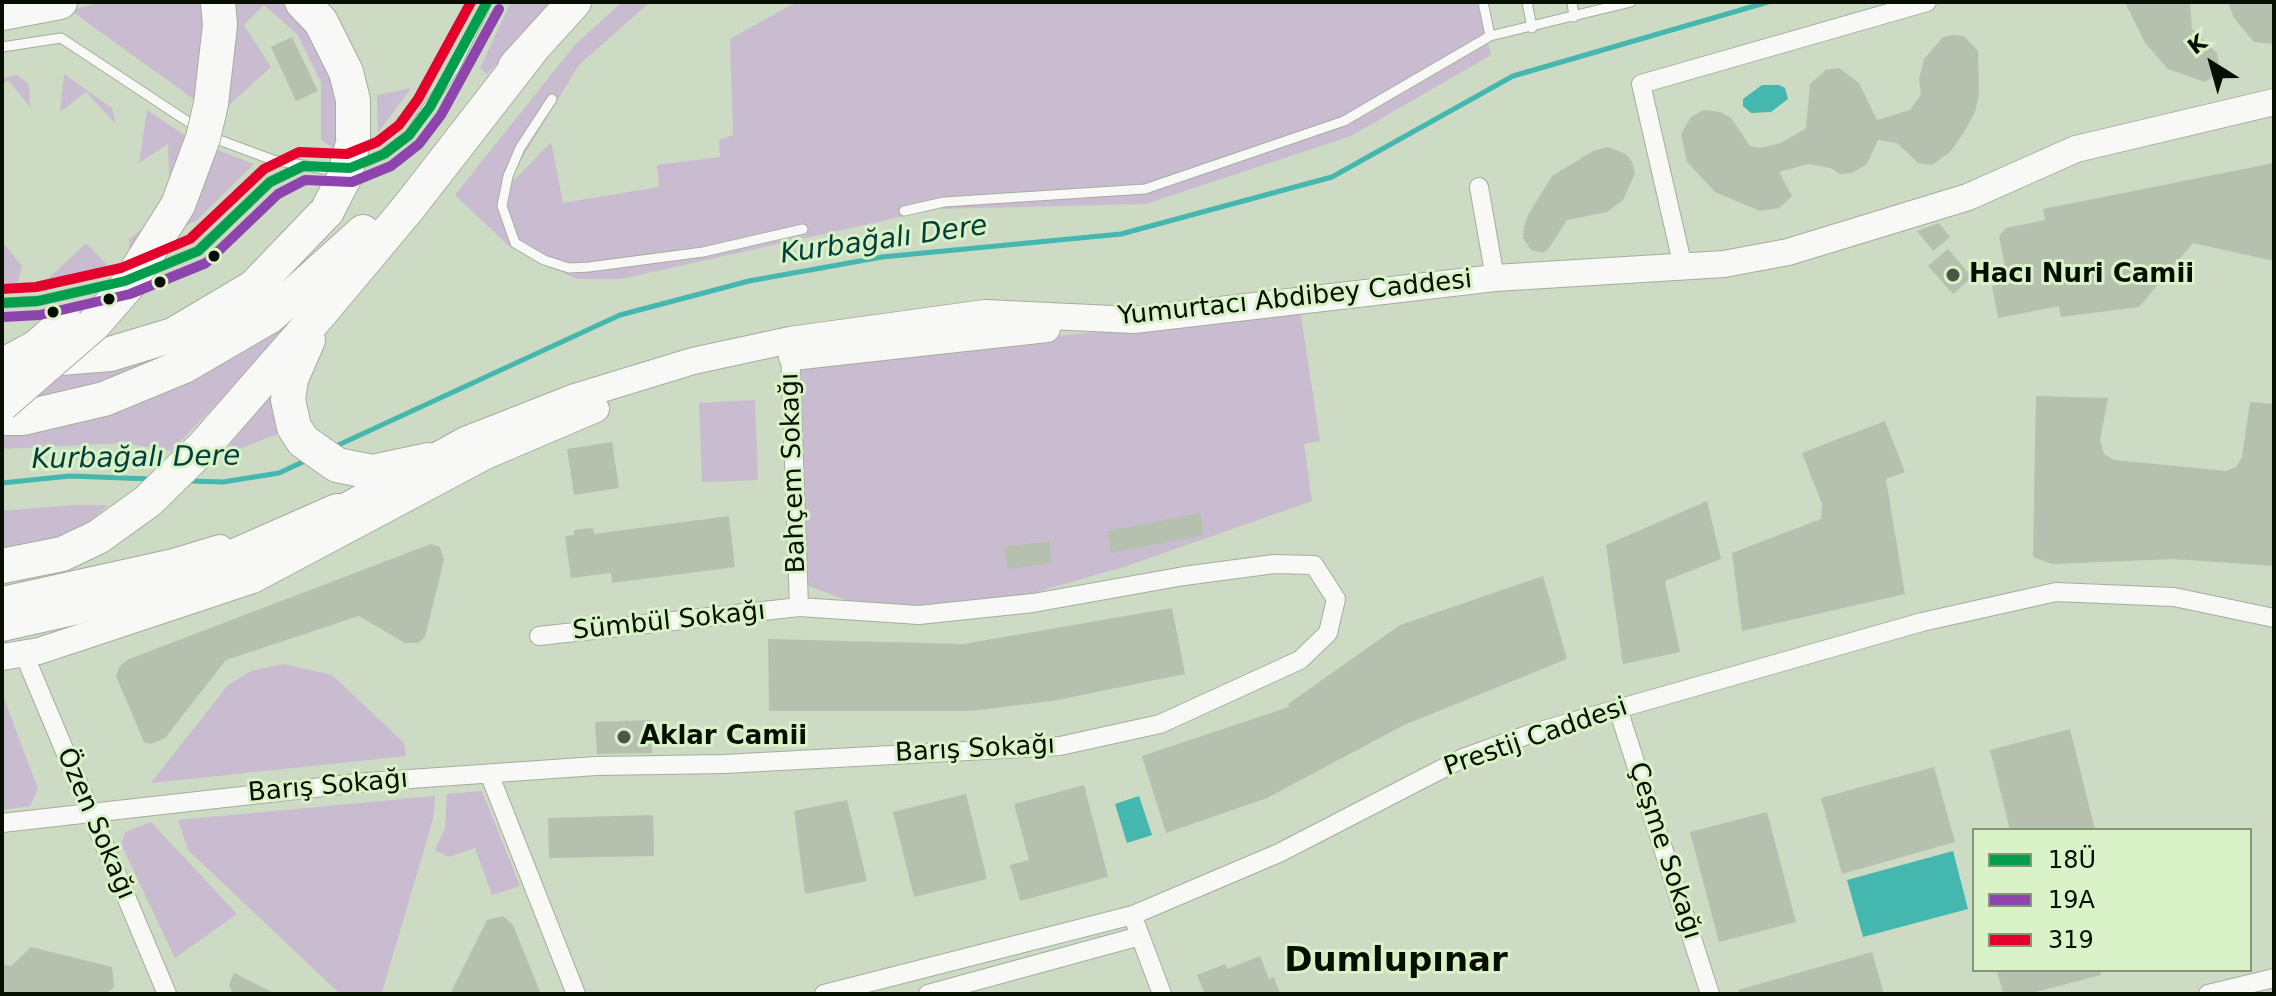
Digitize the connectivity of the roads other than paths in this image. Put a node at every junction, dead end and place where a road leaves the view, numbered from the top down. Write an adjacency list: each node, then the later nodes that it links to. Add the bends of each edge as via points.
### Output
1 (60, 2): 12 (highway)
2 (218, 2): 23 (highway, bridge, via 211,104 194,165)
3 (302, 2): 30 (highway, bridge, via 321,22 346,72 353,100 353,143 344,178 327,211 254,287 173,335 110,354)
4 (487, 2): 20 (lane, via 454,69 409,135 366,163)
5 (574, 2): 17 (highway)
6 (1483, 2): 15 (lane)
7 (1527, 2): 14 (lane)
8 (1572, 2): 13 (lane)
9 (1631, 2): 11 (lane)
10 (1927, 2): 25 (street, via 1641,84)
11 (1618, 4): 13 (lane)
12 (2, 13)
13 (1574, 17): 14 (lane)
14 (1532, 28): 15 (lane)
15 (1490, 36): 22 (lane, via 1344,121 1145,189 944,202)
16 (2, 47): 20 (lane, via 61,38 212,138)
17 (531, 50): 28 (highway); 32 (highway, via 378,217 270,316 184,366 104,399)
18 (552, 99): 24 (lane, via 520,148 502,206 515,243 544,260 569,268 589,267 703,252)
19 (2274, 102): 25 (main road, Yumurtacı Abdibey Caddesi, via 2076,149 1968,197 1788,252)
20 (303, 166): 27 (lane, via 270,182 198,251 125,281 38,301)
21 (1479, 187): 26 (street)
22 (904, 211)
23 (167, 220): 30 (highway, bridge, via 98,294 37,347); 31 (highway, bridge, via 127,286 94,324)
24 (803, 229)
25 (1683, 267): 26 (main road, Yumurtacı Abdibey Caddesi)
26 (1495, 278): 29 (main road, Yumurtacı Abdibey Caddesi, via 1134,320 985,313)
27 (2, 303)
28 (322, 311): 33 (highway, via 291,379 288,400 294,427 317,453 337,465 372,472); 35 (highway, via 204,446 148,501 98,537 62,554)
29 (790, 348): 33 (main road, Yumurtacı Abdibey Caddesi, via 693,361 612,384 465,440); 37 (street, Bahçem Sokağı); 41 (main road, via 667,382 570,418 486,456 253,580)
30 (2, 364)
31 (2, 404)
32 (2, 418)
33 (428, 460): 34 (main road, Yumurtacı Abdibey Caddesi)
34 (337, 511): 36 (main road, Yumurtacı Abdibey Caddesi, via 174,562); 39 (highway, via 162,588)
35 (2, 566)
36 (2, 600)
37 (799, 607): 40 (street, Sümbül Sokağı); 43 (street, Barış Sokağı, via 919,615 1033,603 1274,564 1314,565 1336,599 1328,633 1300,660 1160,724 1060,746 596,766)
38 (2274, 618): 42 (street, Prestij Caddesi, via 2174,597 2056,592 1922,622)
39 (2, 624)
40 (539, 636)
41 (13, 655): 44 (street, Özen Sokağı)
42 (1618, 709): 46 (street, Prestij Caddesi, via 1463,758 1254,865); 54 (street, Çeşme Sokağı)
43 (490, 776): 44 (street, Barış Sokağı, via 315,787); 50 (street)
44 (91, 813): 45 (street, Barış Sokağı); 49 (street, Özen Sokağı)
45 (2, 823)
46 (1133, 915): 47 (street); 51 (street, Prestij Caddesi)
47 (1140, 936): 52 (street); 53 (street)
48 (2274, 978): 55 (street)
49 (167, 994)
50 (576, 994)
51 (824, 994)
52 (928, 994)
53 (1162, 994)
54 (1710, 994)
55 (2208, 994)

